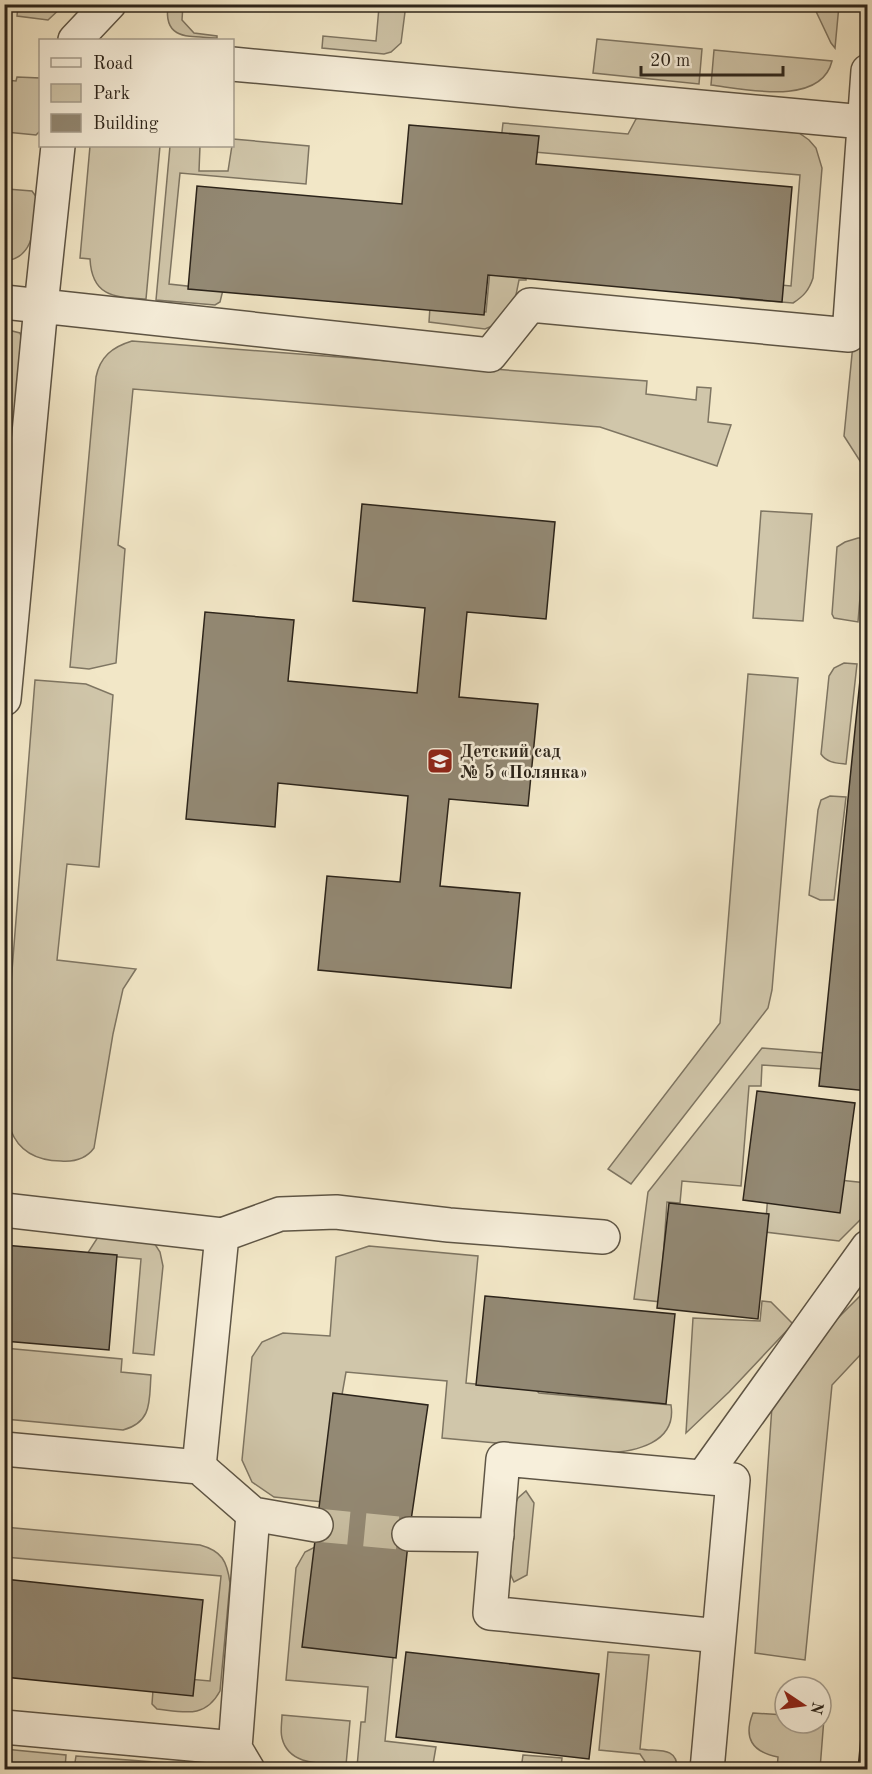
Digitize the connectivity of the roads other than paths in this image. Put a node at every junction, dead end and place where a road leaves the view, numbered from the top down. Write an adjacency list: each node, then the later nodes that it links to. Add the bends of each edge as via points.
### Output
1 (109, 4): 2 (street)
2 (76, 39)
3 (234, 64): 5 (street)
4 (867, 71): 5 (street)
5 (864, 122): 8 (street, via 849,335 530,305 490,355)
6 (58, 147): 8 (street)
7 (4, 302): 8 (street)
8 (41, 306): 9 (street)
9 (4, 699)
10 (4, 1210): 11 (street)
11 (222, 1235): 12 (street, via 280,1214 336,1212); 15 (street)
12 (603, 1237)
13 (867, 1247): 16 (street)
14 (4, 1449): 15 (street)
15 (199, 1467): 17 (street)
16 (703, 1477): 20 (street, via 503,1459); 21 (street, via 733,1480)
17 (253, 1514): 18 (street); 23 (street)
18 (316, 1524)
19 (409, 1534): 20 (street)
20 (497, 1535): 21 (street, via 490,1613)
21 (719, 1636): 24 (street)
22 (4, 1727): 23 (street)
23 (241, 1759)
24 (707, 1770)

